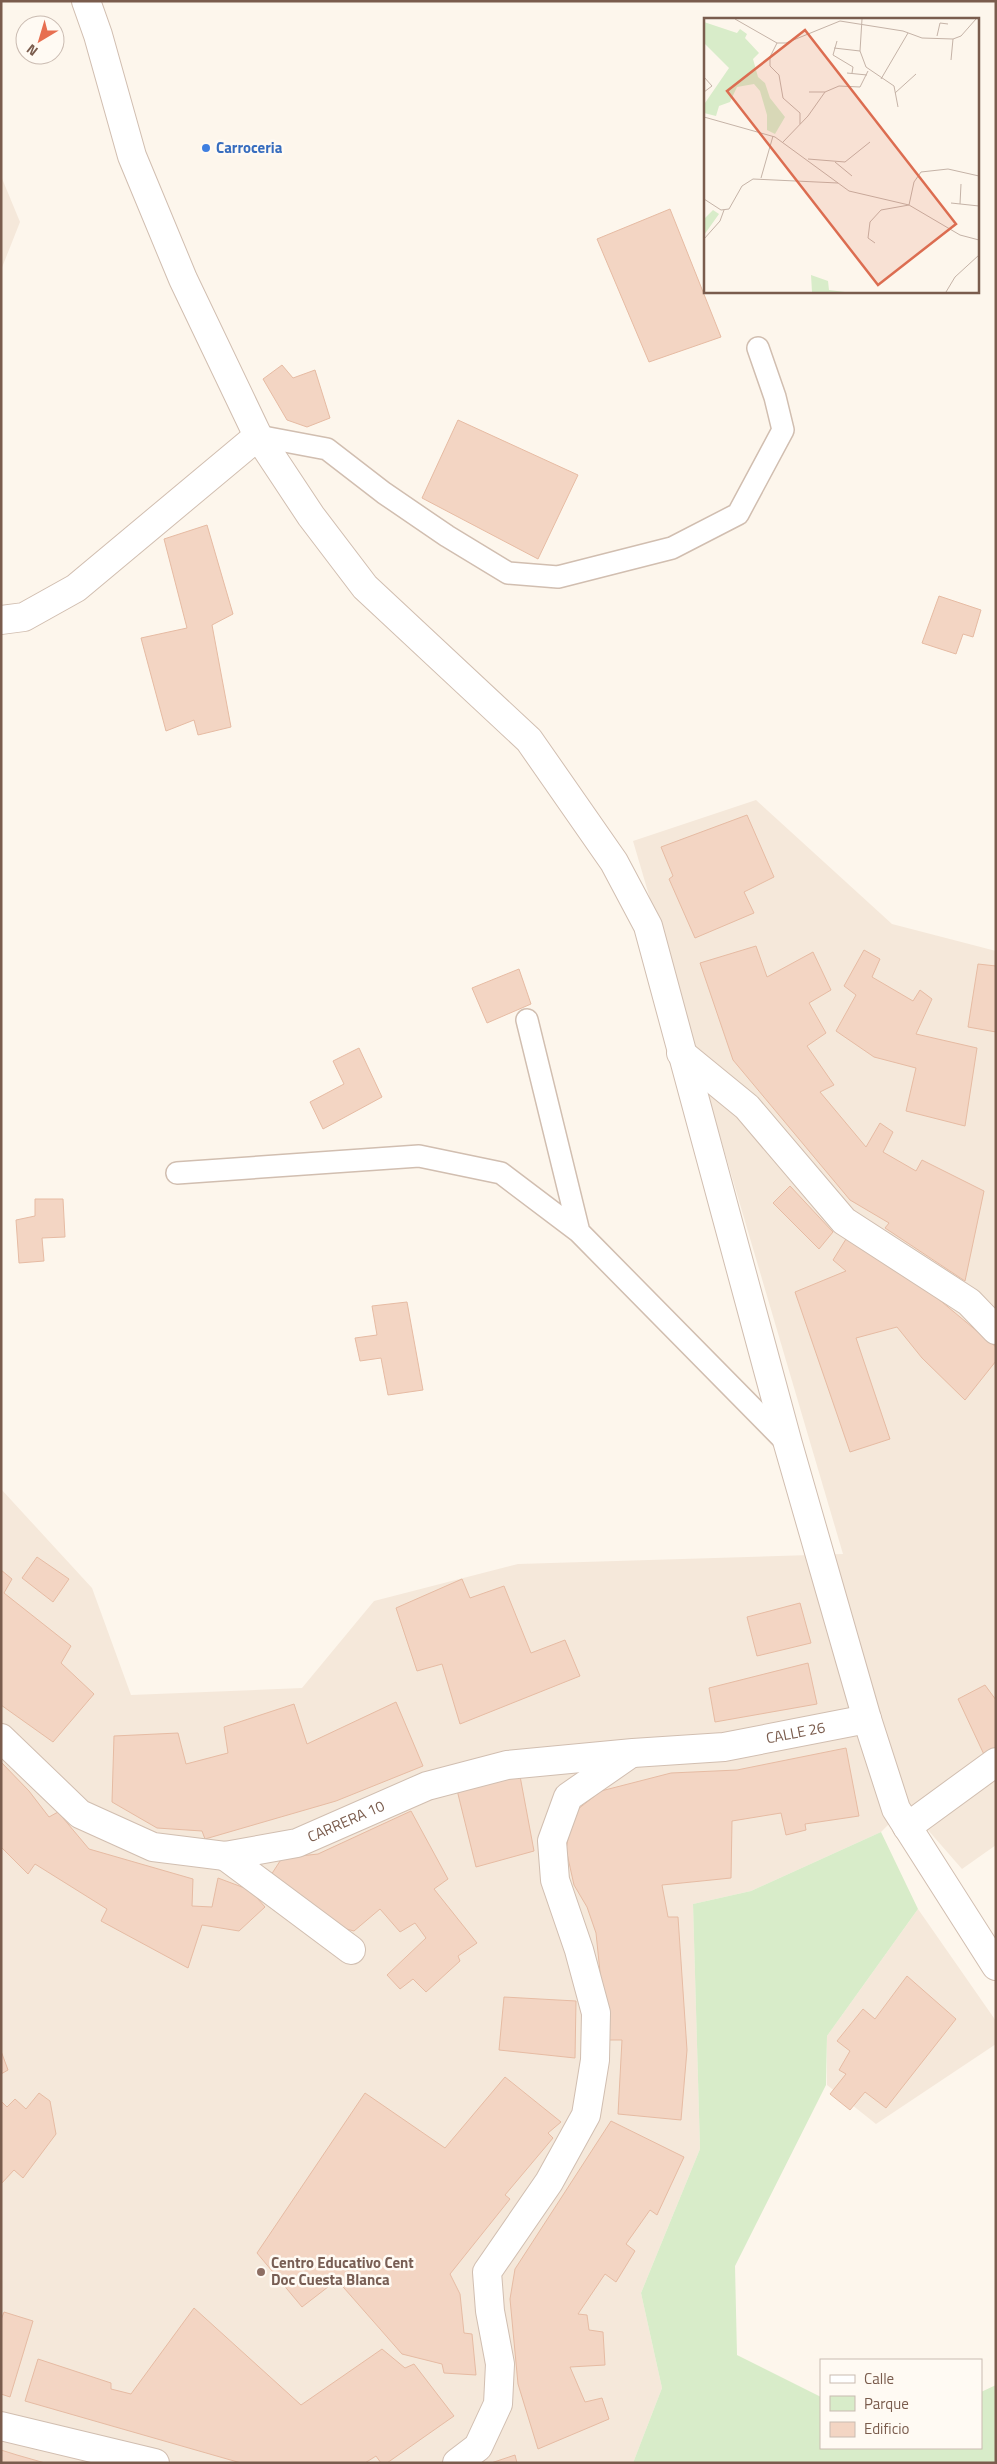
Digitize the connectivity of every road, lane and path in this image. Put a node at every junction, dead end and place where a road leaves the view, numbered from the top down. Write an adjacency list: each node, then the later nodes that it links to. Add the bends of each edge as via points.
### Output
1 (86, 1): 3 (street, via 132,156 182,280)
2 (758, 348): 3 (lane, via 783,430 738,514 672,548 558,577 508,573 384,493 327,449)
3 (258, 436): 4 (street, via 76,588 24,617); 6 (street, via 311,516 365,587 529,740 576,806 614,862 648,926)
4 (1, 620)
5 (528, 1020): 8 (lane)
6 (681, 1053): 9 (street, via 746,1107 844,1221 969,1302); 10 (street)
7 (177, 1173): 8 (lane, via 419,1156 501,1173)
8 (579, 1232): 10 (lane)
9 (996, 1330)
10 (788, 1444): 11 (street)
11 (867, 1719): 13 (street, CALLE 26); 16 (street, via 896,1809)
12 (1, 1738): 17 (street, CARRERA 10, via 80,1814 154,1848)
13 (724, 1747): 14 (street, CARRERA 10)
14 (632, 1752): 17 (street, CARRERA 10, via 507,1765 427,1786 297,1843); 22 (street, via 568,1797 552,1841 555,1880 580,1950 596,2013 595,2060 586,2115 548,2182 487,2272 500,2364 498,2404 478,2447)
15 (996, 1762): 16 (street)
16 (907, 1827): 19 (street)
17 (224, 1856): 18 (street)
18 (351, 1950)
19 (996, 1966)
20 (1, 2426): 21 (street)
21 (155, 2463)
22 (457, 2463)

